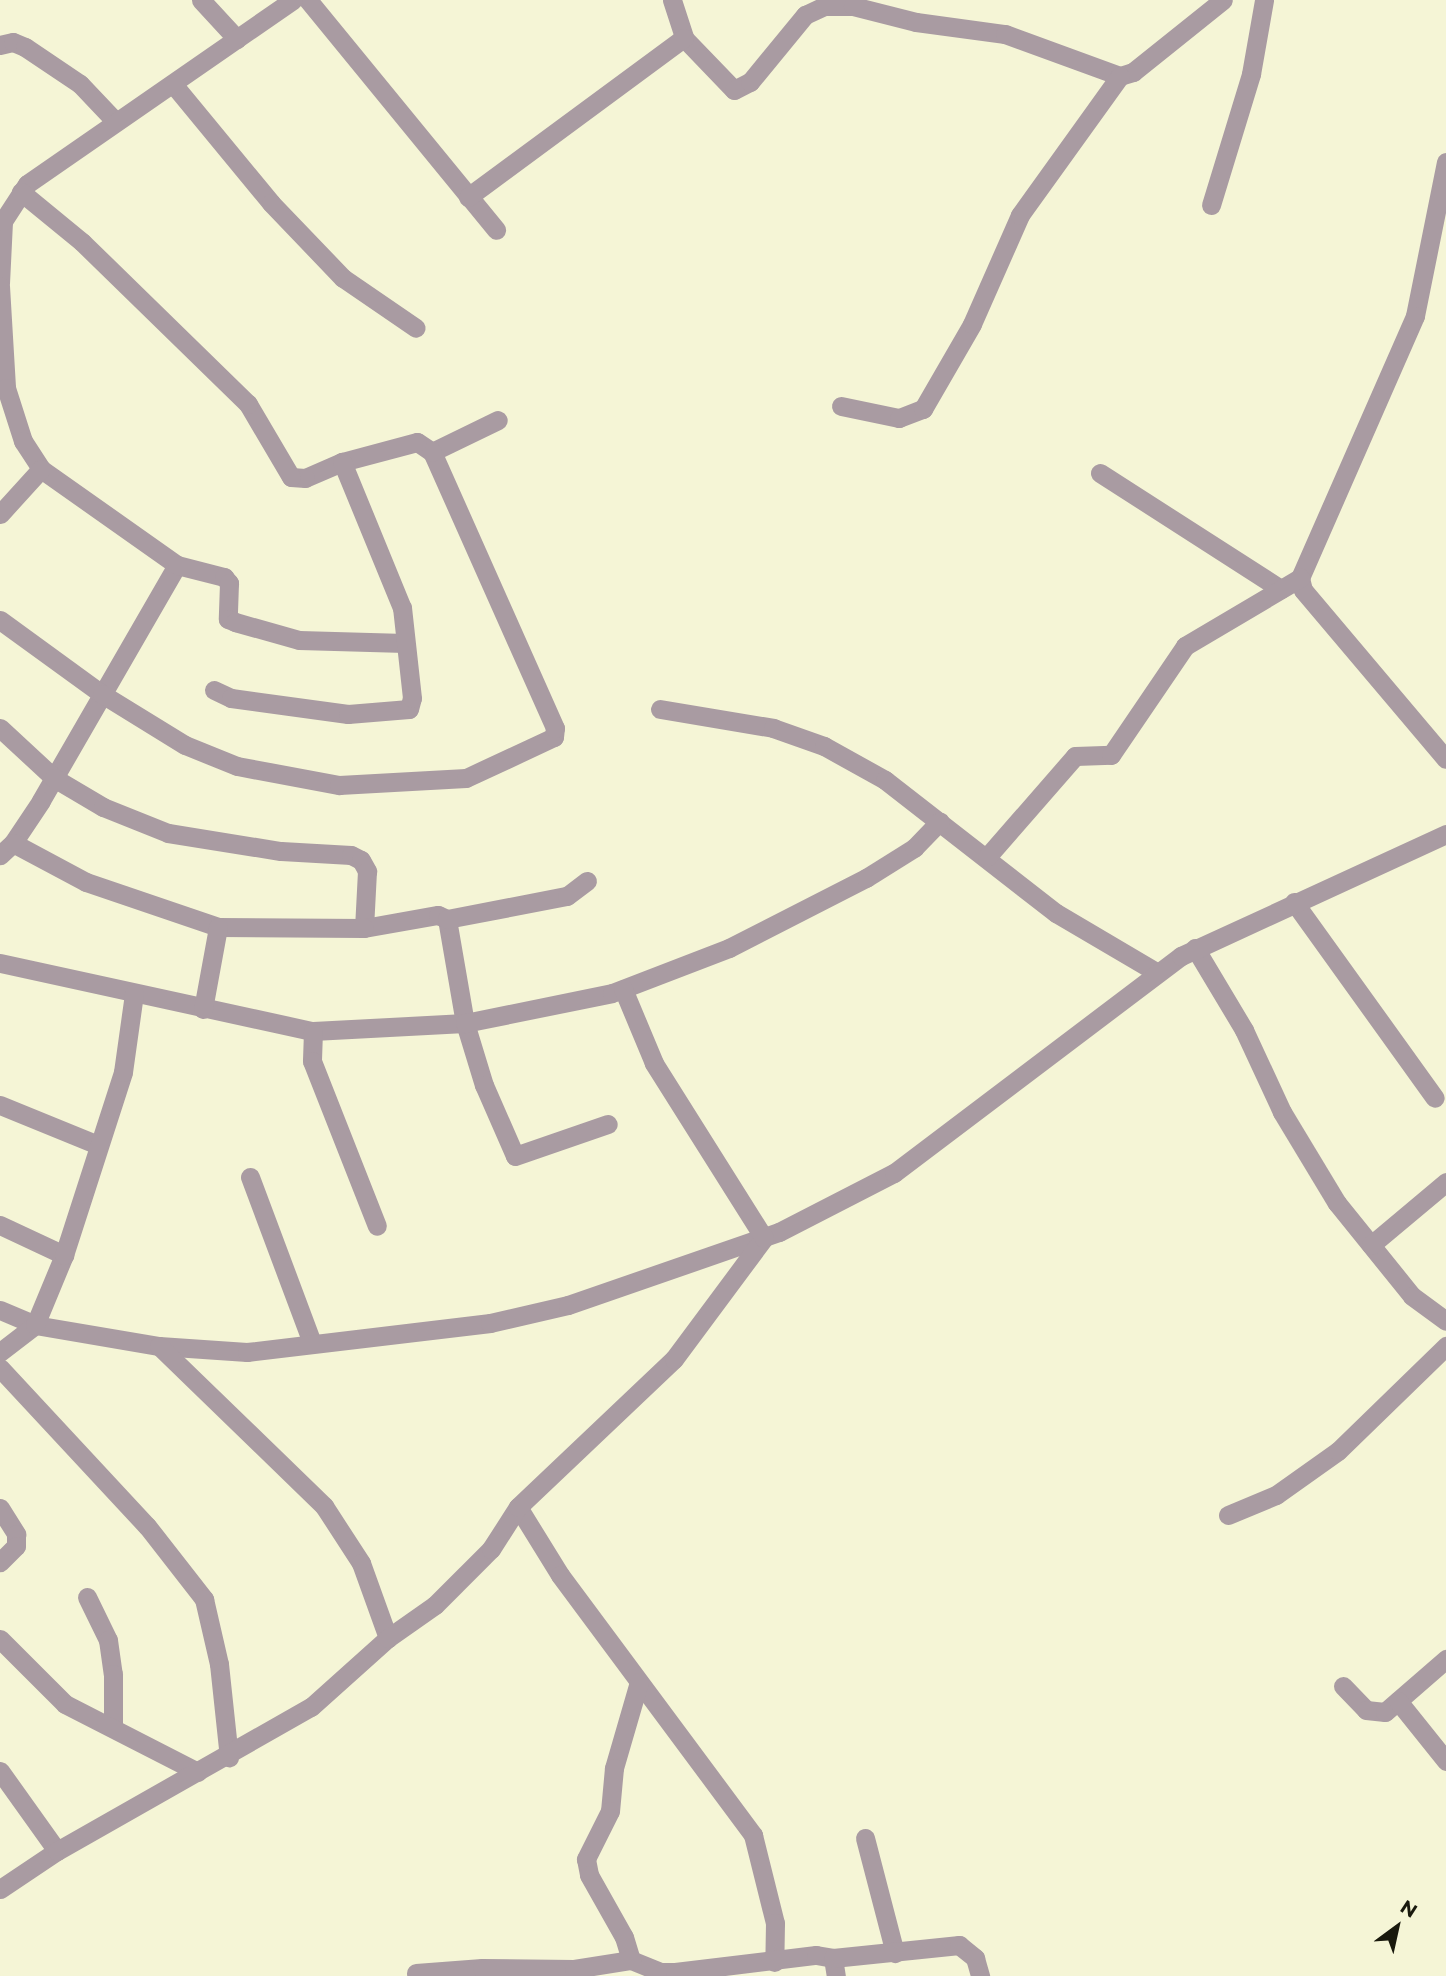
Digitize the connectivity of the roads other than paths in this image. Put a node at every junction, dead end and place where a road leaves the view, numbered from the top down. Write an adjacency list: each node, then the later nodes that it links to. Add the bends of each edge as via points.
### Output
1 (201, 0): 9 (street)
2 (293, 0): 9 (street)
3 (308, 0): 16 (street)
4 (672, 0): 8 (street)
5 (1223, 0): 11 (street, via 1133,72)
6 (1264, 0): 17 (street, via 1251,74)
7 (832, 2): 8 (street, via 805,15 743,89 726,85); 11 (street, via 916,22 1005,34)
8 (684, 38): 16 (street)
9 (237, 39): 12 (street)
10 (0, 46): 13 (street, via 13,42 25,47 80,84)
11 (1120, 76): 23 (street, via 1020,215 972,324 923,409 898,418)
12 (173, 84): 13 (street); 21 (street, via 271,203 344,278)
13 (116, 122): 15 (street)
14 (1446, 162): 31 (street, via 1415,316)
15 (21, 192): 18 (street); 26 (street, via 82,242 248,404 287,473 305,478)
16 (468, 197): 19 (street)
17 (1211, 205)
18 (1, 221): 20 (street)
19 (496, 230)
20 (0, 284): 22 (street)
21 (416, 328)
22 (1, 354): 27 (street, via 14,415)
23 (841, 406)
24 (498, 420): 25 (street)
25 (432, 452): 26 (street, via 417,442); 36 (street, via 555,728 555,737 466,778 339,785 236,766 185,745)
26 (342, 463): 34 (street, via 402,608)
27 (41, 469): 29 (street); 30 (street)
28 (1100, 473): 32 (street)
29 (0, 514)
30 (177, 565): 34 (street, via 224,577 229,583 228,619 235,622 299,640); 36 (street)
31 (1300, 578): 32 (street); 39 (street, via 1303,590)
32 (1281, 589): 44 (street, via 1185,646 1111,755 1074,756)
33 (0, 620): 36 (street)
34 (405, 643): 35 (street, via 412,698 403,713 348,714 231,698)
35 (214, 690)
36 (102, 694): 40 (street)
37 (660, 709): 41 (street, via 804,737 885,780)
38 (0, 728): 40 (street)
39 (1446, 759)
40 (54, 778): 43 (street); 49 (street, via 103,807 168,833 281,851 351,855 367,871)
41 (940, 821): 44 (street); 53 (street, via 914,848 866,878 729,948)
42 (1446, 834): 46 (street)
43 (7, 849): 48 (street, via 86,882)
44 (987, 857): 52 (street, via 1056,913)
45 (587, 881): 47 (street, via 568,896)
46 (1294, 902): 50 (street); 58 (street)
47 (447, 919): 49 (street, via 438,915); 56 (street)
48 (218, 927): 49 (street); 55 (street)
49 (363, 928)
50 (1195, 948): 52 (street); 67 (street, via 1244,1030 1282,1112 1337,1203)
51 (0, 963): 54 (street)
52 (1158, 974): 66 (street, via 921,1156)
53 (623, 989): 56 (street); 66 (street, via 654,1063)
54 (134, 994): 55 (street); 61 (street, via 123,1072)
55 (204, 1009): 57 (street)
56 (465, 1023): 57 (street); 60 (street, via 484,1085 515,1156)
57 (313, 1031): 65 (street, via 312,1061)
58 (1435, 1098)
59 (0, 1105): 61 (street)
60 (608, 1124)
61 (98, 1145): 68 (street)
62 (250, 1177): 72 (street)
63 (1446, 1182): 67 (street)
64 (0, 1225): 68 (street)
65 (377, 1226)
66 (764, 1238): 72 (street, via 568,1305 489,1323); 77 (street, via 674,1359)
67 (1371, 1245): 70 (street, via 1412,1296)
68 (64, 1255): 71 (street)
69 (0, 1310): 71 (street)
70 (1446, 1321)
71 (35, 1325): 73 (street); 75 (street)
72 (312, 1343): 73 (street, via 247,1352)
73 (159, 1346): 82 (street, via 324,1506 362,1563)
74 (1446, 1346): 79 (street, via 1338,1451 1276,1495)
75 (0, 1352)
76 (0, 1368): 89 (street, via 148,1526 204,1599 219,1664)
77 (518, 1507): 82 (street, via 481,1558 435,1605); 85 (street, via 560,1575)
78 (0, 1508): 80 (street, via 16,1534 16,1546)
79 (1228, 1515)
80 (0, 1562)
81 (87, 1597): 88 (street, via 108,1640)
82 (388, 1638): 89 (street, via 311,1707)
83 (0, 1639): 88 (street, via 65,1704)
84 (1446, 1659): 87 (street)
85 (639, 1682): 97 (street, via 614,1768 610,1811 586,1859 589,1875); 98 (street, via 753,1835 775,1923)
86 (1343, 1686): 87 (street, via 1374,1714)
87 (1398, 1701): 90 (street)
88 (113, 1728): 92 (street)
89 (229, 1757): 92 (street)
90 (1446, 1762)
91 (0, 1771): 94 (street)
92 (198, 1772): 94 (street)
93 (865, 1838): 96 (street)
94 (57, 1851): 95 (street)
95 (0, 1889)
96 (895, 1953): 99 (street); 104 (street, via 959,1945 975,1958)
97 (631, 1960): 102 (street); 103 (street)
98 (774, 1962): 99 (street, via 816,1955); 100 (street)
99 (835, 1967)
100 (750, 1971): 103 (street)
101 (416, 1973): 102 (street)
102 (545, 1973)
103 (661, 1974)
104 (980, 1976)

